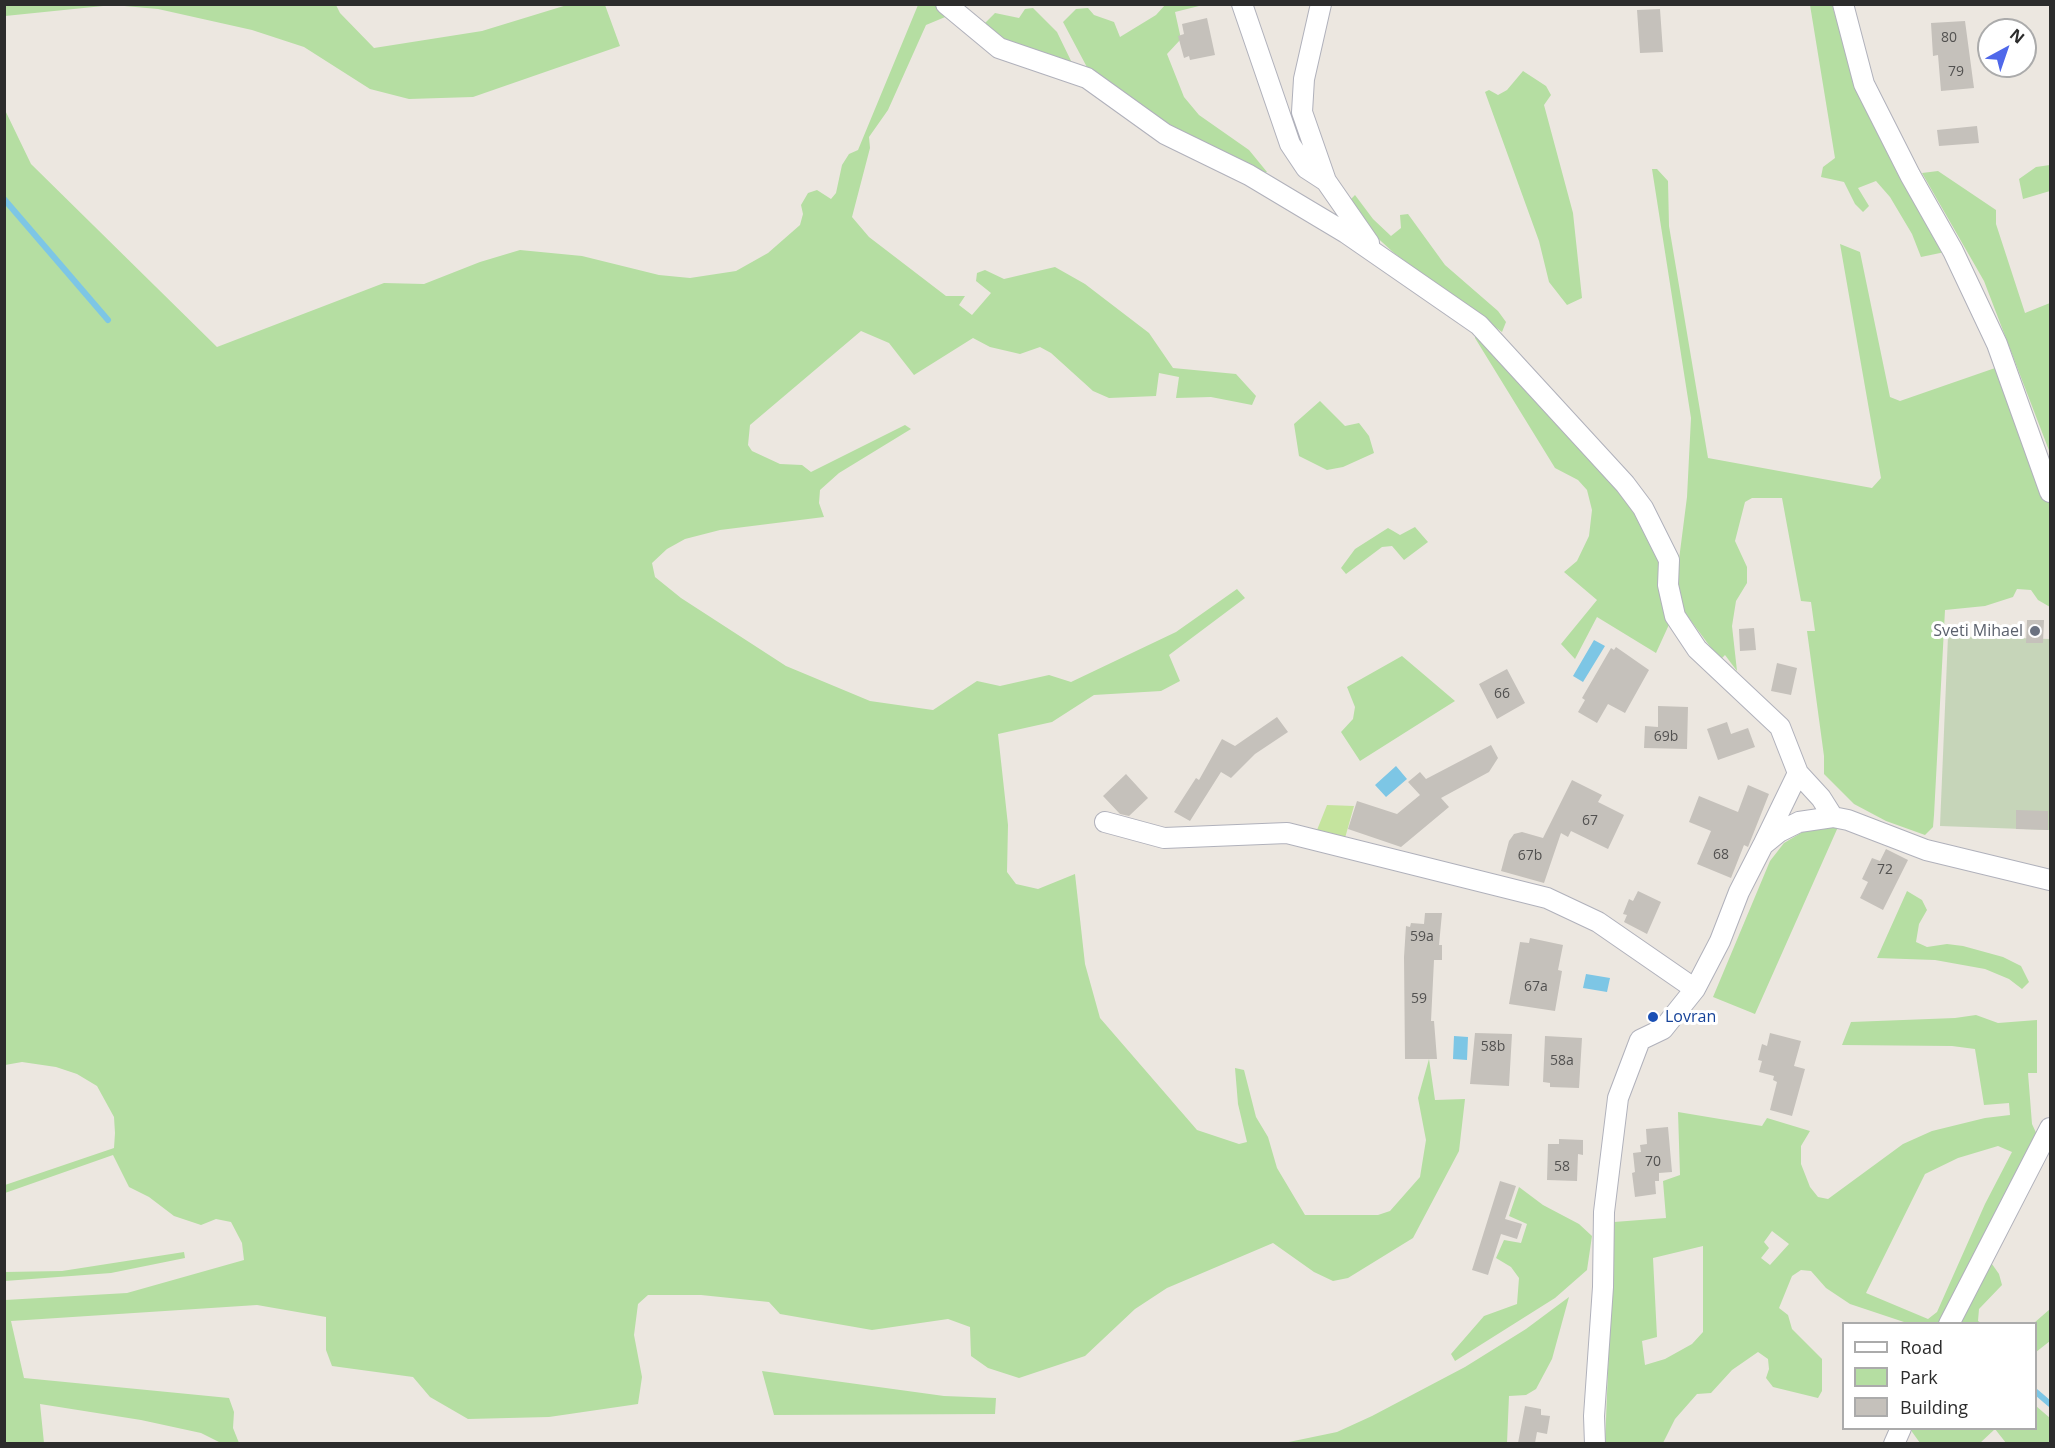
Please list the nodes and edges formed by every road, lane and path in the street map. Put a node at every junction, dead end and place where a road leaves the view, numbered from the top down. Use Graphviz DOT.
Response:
graph roads {
  1 [pos="946,4"];
  2 [pos="1242,4"];
  3 [pos="1321,4"];
  4 [pos="1843,4"];
  5 [pos="1326,181"];
  6 [pos="1372,248"];
  7 [pos="2050,492"];
  8 [pos="1798,773"];
  9 [pos="1833,817"];
  10 [pos="1105,822"];
  11 [pos="1763,845"];
  12 [pos="2050,879"];
  13 [pos="1695,989"];
  14 [pos="2050,1128"];
  15 [pos="1950,1322"];
  16 [pos="1595,1443"];
  1 -- 6 [label="street"];
  2 -- 5 [label="street"];
  3 -- 5 [label="street"];
  4 -- 7 [label="street"];
  5 -- 6 [label="street"];
  6 -- 8 [label="street"];
  8 -- 9 [label="street"];
  8 -- 11 [label="street"];
  9 -- 11 [label="street"];
  9 -- 12 [label="street"];
  10 -- 13 [label="street"];
  11 -- 13 [label="street"];
  13 -- 16 [label="street"];
  14 -- 15 [label="street"];
}
